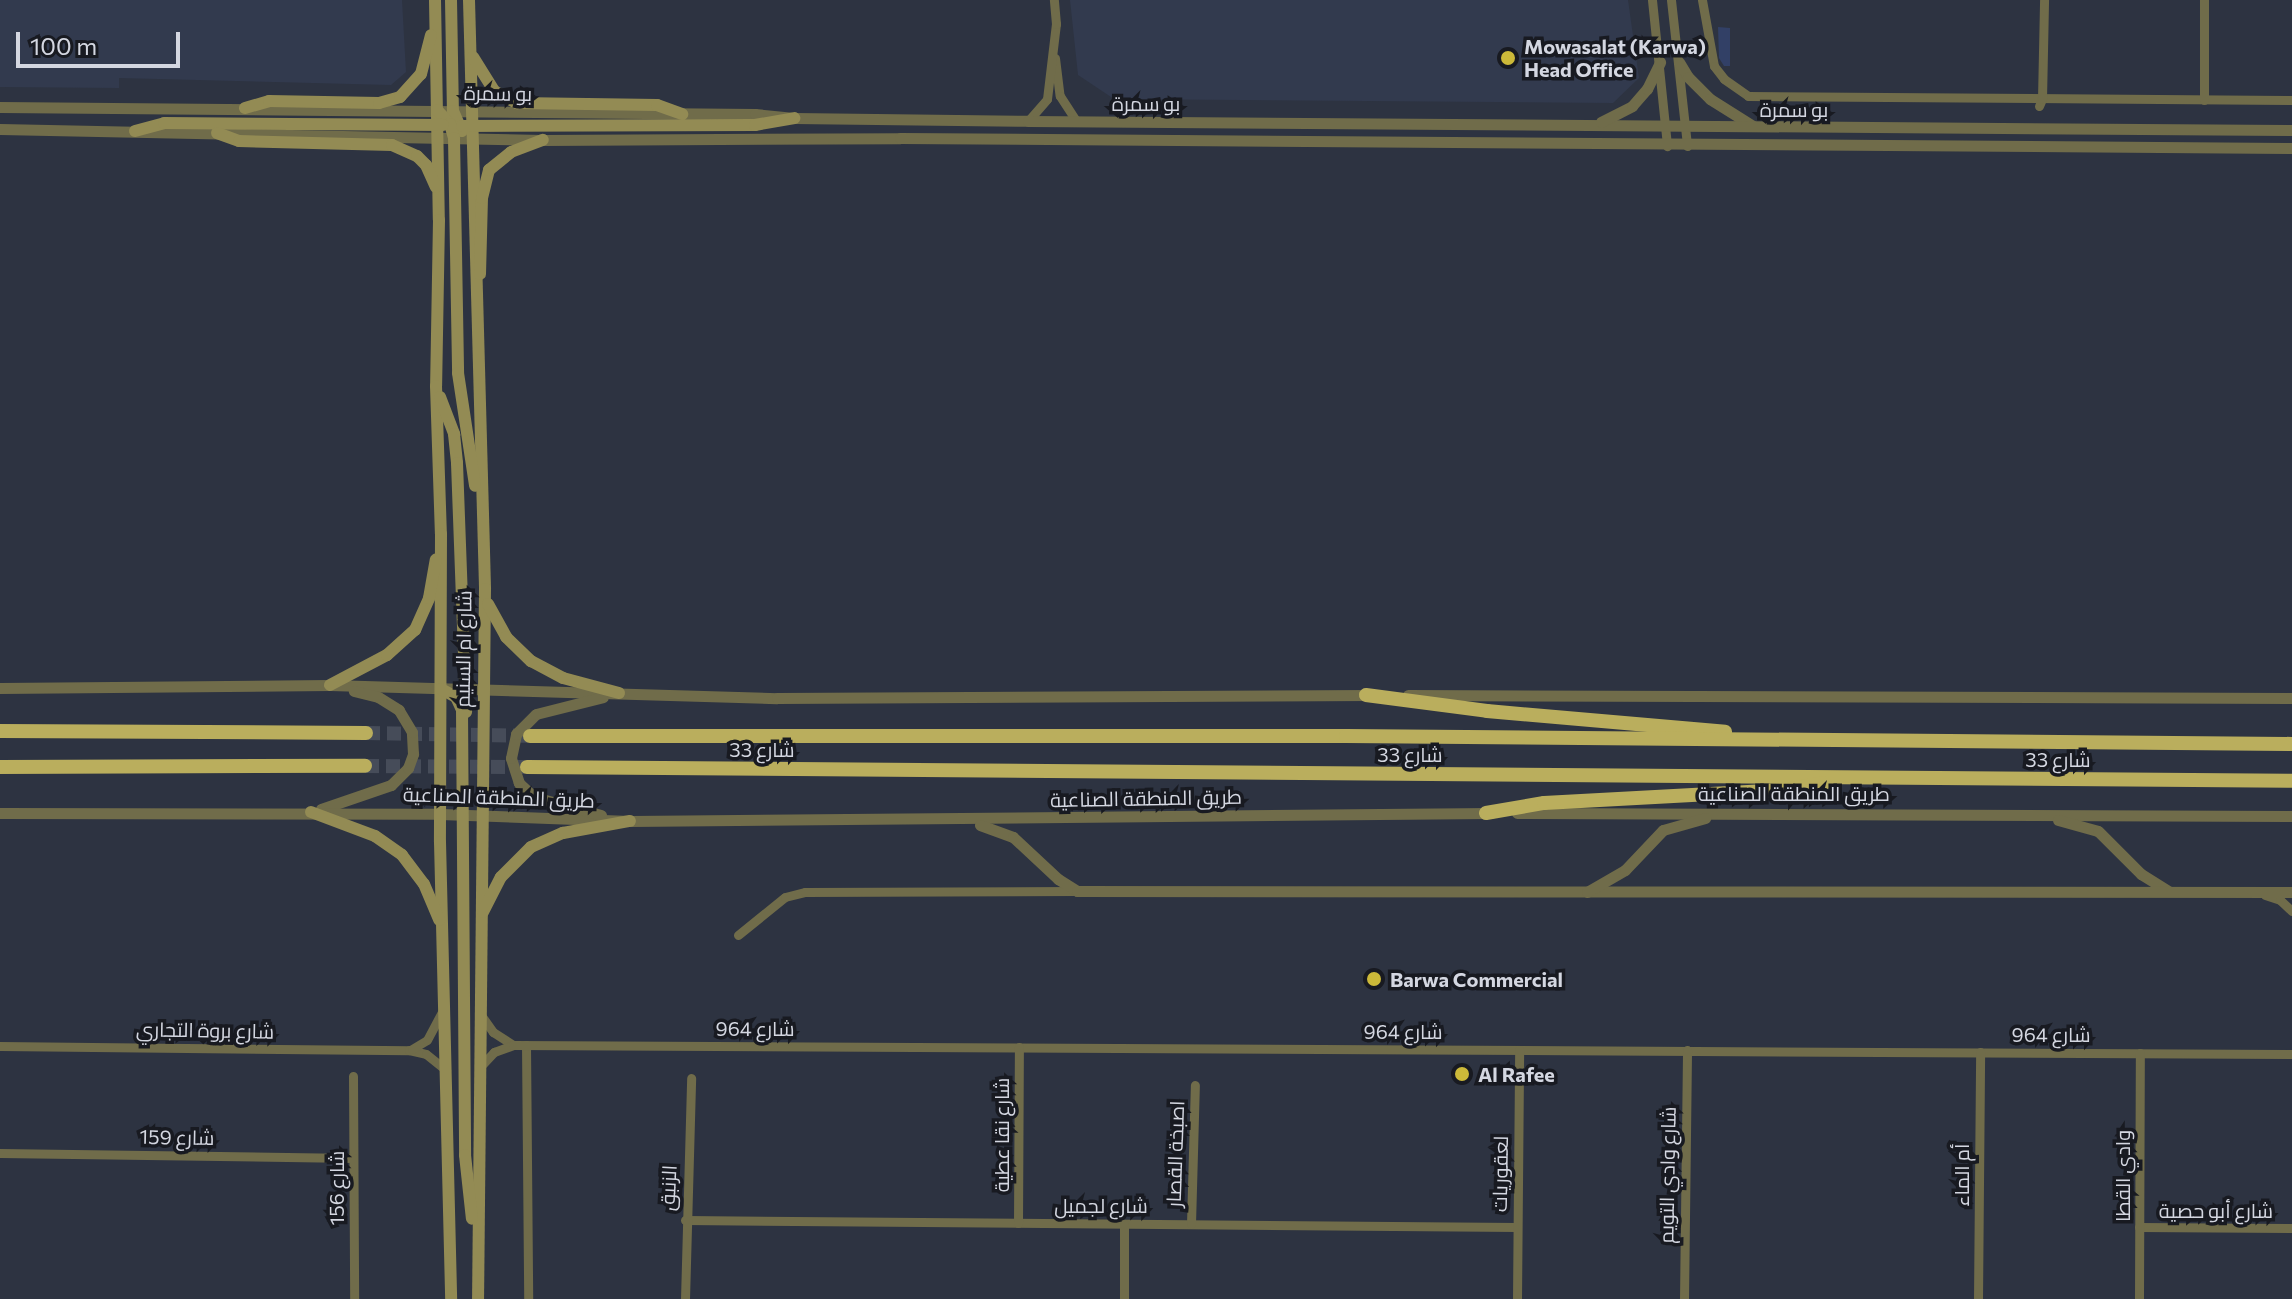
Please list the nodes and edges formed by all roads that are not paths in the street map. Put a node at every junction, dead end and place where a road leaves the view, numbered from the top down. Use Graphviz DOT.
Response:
graph roads {
  1 [pos="451,0"];
  2 [pos="469,0"];
  3 [pos="1054,0"];
  4 [pos="1652,0"];
  5 [pos="1671,0"];
  6 [pos="1702,0"];
  7 [pos="2044,0"];
  8 [pos="2204,0"];
  9 [pos="436,4"];
  10 [pos="470,51"];
  11 [pos="1054,54"];
  12 [pos="1660,62"];
  13 [pos="1679,62"];
  14 [pos="2204,100"];
  15 [pos="2292,100"];
  16 [pos="2041,103"];
  17 [pos="0,107"];
  18 [pos="245,108"];
  19 [pos="437,110"];
  20 [pos="470,111"];
  21 [pos="682,114"];
  22 [pos="794,118"];
  23 [pos="1028,121"];
  24 [pos="1076,121"];
  25 [pos="1593,125"];
  26 [pos="1667,126"];
  27 [pos="1685,126"];
  28 [pos="1754,126"];
  29 [pos="454,128"];
  30 [pos="0,129"];
  31 [pos="2292,130"];
  32 [pos="135,131"];
  33 [pos="217,133"];
  34 [pos="543,140"];
  35 [pos="1667,146"];
  36 [pos="1687,146"];
  37 [pos="2292,148"];
  38 [pos="439,220"];
  39 [pos="475,296"];
  40 [pos="436,386"];
  41 [pos="483,533"];
  42 [pos="441,534"];
  43 [pos="485,589"];
  44 [pos="330,685"];
  45 [pos="0,688"];
  46 [pos="441,689"];
  47 [pos="466,689"];
  48 [pos="484,690"];
  49 [pos="619,693"];
  50 [pos="1366,695"];
  51 [pos="2292,698"];
  52 [pos="0,731"];
  53 [pos="366,733"];
  54 [pos="530,736"];
  55 [pos="1785,740"];
  56 [pos="2292,744"];
  57 [pos="365,766"];
  58 [pos="0,767"];
  59 [pos="527,767"];
  60 [pos="1847,778"];
  61 [pos="2292,781"];
  62 [pos="311,812"];
  63 [pos="1744,812"];
  64 [pos="0,813"];
  65 [pos="1486,813"];
  66 [pos="440,814"];
  67 [pos="462,814"];
  68 [pos="2022,814"];
  69 [pos="482,815"];
  70 [pos="2292,816"];
  71 [pos="630,821"];
  72 [pos="964,821"];
  73 [pos="1077,891"];
  74 [pos="2171,892"];
  75 [pos="2254,892"];
  76 [pos="2292,892"];
  77 [pos="1583,894"];
  78 [pos="2292,911"];
  79 [pos="481,917"];
  80 [pos="443,932"];
  81 [pos="738,935"];
  82 [pos="443,1009"];
  83 [pos="481,1015"];
  84 [pos="513,1045"];
  85 [pos="526,1045"];
  86 [pos="0,1046"];
  87 [pos="1019,1047"];
  88 [pos="409,1050"];
  89 [pos="1519,1050"];
  90 [pos="1687,1050"];
  91 [pos="1980,1052"];
  92 [pos="2140,1053"];
  93 [pos="2292,1054"];
  94 [pos="480,1067"];
  95 [pos="446,1071"];
  96 [pos="353,1076"];
  97 [pos="691,1078"];
  98 [pos="1195,1085"];
  99 [pos="0,1153"];
  100 [pos="353,1158"];
  101 [pos="685,1220"];
  102 [pos="1018,1223"];
  103 [pos="1124,1224"];
  104 [pos="1191,1224"];
  105 [pos="1517,1227"];
  106 [pos="2139,1227"];
  107 [pos="2292,1228"];
  108 [pos="477,1249"];
  109 [pos="354,1299"];
  110 [pos="451,1299"];
  111 [pos="478,1299"];
  112 [pos="528,1299"];
  113 [pos="685,1299"];
  114 [pos="1124,1299"];
  115 [pos="1517,1299"];
  116 [pos="1684,1299"];
  117 [pos="1978,1299"];
  118 [pos="2139,1299"];
  1 -- 29 [label="main road"];
  2 -- 10 [label="main road"];
  3 -- 11 [label="street"];
  4 -- 12 [label="street"];
  5 -- 13 [label="street"];
  6 -- 16 [label="street"];
  7 -- 16 [label="street"];
  8 -- 14 [label="street"];
  9 -- 18 [label="main road"];
  9 -- 19 [label="main road"];
  10 -- 20 [label="main road"];
  10 -- 21 [label="main road"];
  11 -- 23 [label="street"];
  11 -- 24 [label="street"];
  12 -- 25 [label="street"];
  12 -- 26 [label="street"];
  13 -- 27 [label="street"];
  13 -- 28 [label="street"];
  14 -- 15 [label="street"];
  14 -- 16 [label="street"];
  17 -- 18 [label="street, بو سمرة"];
  18 -- 19 [label="street, بو سمرة"];
  19 -- 29 [label="main road"];
  20 -- 21 [label="street, بو سمرة"];
  20 -- 29 [label="main road"];
  21 -- 22 [label="street, بو سمرة"];
  22 -- 23 [label="street, بو سمرة"];
  22 -- 29 [label="main road"];
  23 -- 24 [label="street, بو سمرة"];
  24 -- 25 [label="street, بو سمرة"];
  25 -- 26 [label="street, بو سمرة"];
  26 -- 27 [label="street, بو سمرة"];
  26 -- 35 [label="street"];
  27 -- 28 [label="street, بو سمرة"];
  27 -- 36 [label="street"];
  28 -- 31 [label="street, بو سمرة"];
  29 -- 32 [label="main road"];
  29 -- 33 [label="street, بو سمرة"];
  29 -- 34 [label="street, بو سمرة"];
  29 -- 38 [label="main road, شارع ام السنيم"];
  29 -- 39 [label="main road, شارع ام السنيم"];
  29 -- 41 [label="main road"];
  30 -- 32 [label="street, بو سمرة"];
  32 -- 33 [label="street, بو سمرة"];
  33 -- 38 [label="main road"];
  34 -- 35 [label="street, بو سمرة"];
  34 -- 39 [label="main road"];
  35 -- 36 [label="street, بو سمرة"];
  36 -- 37 [label="street, بو سمرة"];
  38 -- 40 [label="main road, شارع ام السنيم"];
  39 -- 41 [label="main road, شارع ام السنيم"];
  40 -- 42 [label="main road, شارع ام السنيم"];
  40 -- 47 [label="main road"];
  41 -- 43 [label="main road, شارع ام السنيم"];
  42 -- 44 [label="main road"];
  42 -- 46 [label="main road, شارع ام السنيم"];
  43 -- 48 [label="main road, شارع ام السنيم"];
  43 -- 49 [label="main road"];
  44 -- 45 [label="street"];
  44 -- 46 [label="street"];
  44 -- 62 [label="street"];
  46 -- 47 [label="street"];
  46 -- 66 [label="main road, شارع ام السنيم"];
  46 -- 67 [label="main road"];
  47 -- 48 [label="street"];
  47 -- 69 [label="main road"];
  48 -- 49 [label="street"];
  48 -- 69 [label="main road, شارع ام السنيم"];
  49 -- 50 [label="street"];
  49 -- 71 [label="street"];
  50 -- 51 [label="street"];
  50 -- 55 [label="highway"];
  52 -- 53 [label="highway"];
  54 -- 55 [label="highway, شارع 33"];
  55 -- 56 [label="highway, شارع 33"];
  57 -- 58 [label="highway"];
  59 -- 60 [label="highway, شارع 33"];
  60 -- 61 [label="highway, شارع 33"];
  60 -- 65 [label="highway"];
  62 -- 64 [label="street, طريق المنطقة الصناعية"];
  62 -- 66 [label="street, طريق المنطقة الصناعية"];
  62 -- 80 [label="main road"];
  63 -- 65 [label="street, طريق المنطقة الصناعية"];
  63 -- 68 [label="street, طريق المنطقة الصناعية"];
  63 -- 77 [label="street"];
  65 -- 72 [label="street, طريق المنطقة الصناعية"];
  66 -- 67 [label="street, طريق المنطقة الصناعية"];
  66 -- 80 [label="main road, شارع ام السنيم"];
  67 -- 69 [label="street, طريق المنطقة الصناعية"];
  67 -- 108 [label="main road"];
  68 -- 70 [label="street, طريق المنطقة الصناعية"];
  68 -- 74 [label="street"];
  69 -- 71 [label="street, طريق المنطقة الصناعية"];
  69 -- 79 [label="main road, شارع ام السنيم"];
  71 -- 72 [label="street, طريق المنطقة الصناعية"];
  71 -- 79 [label="main road"];
  72 -- 73 [label="street"];
  73 -- 77 [label="street"];
  73 -- 81 [label="street"];
  74 -- 75 [label="street"];
  74 -- 77 [label="street"];
  75 -- 76 [label="street"];
  75 -- 78 [label="street"];
  79 -- 83 [label="main road, شارع ام السنيم"];
  80 -- 82 [label="main road, شارع ام السنيم"];
  82 -- 88 [label="street"];
  82 -- 95 [label="main road, شارع ام السنيم"];
  83 -- 84 [label="street"];
  83 -- 94 [label="main road, شارع ام السنيم"];
  84 -- 85 [label="street, شارع 964"];
  84 -- 94 [label="street"];
  85 -- 87 [label="street, شارع 964"];
  85 -- 112 [label="street"];
  86 -- 88 [label="street, شارع بروة التجاري"];
  87 -- 89 [label="street, شارع 964"];
  87 -- 102 [label="street, شارع نقا عطية"];
  88 -- 95 [label="street, شارع بروة التجاري"];
  89 -- 90 [label="street, شارع 964"];
  89 -- 105 [label="street, لعقوريات"];
  90 -- 91 [label="street, شارع 964"];
  90 -- 116 [label="street, شارع وادي التويم"];
  91 -- 92 [label="street, شارع 964"];
  91 -- 117 [label="street, أم الماء"];
  92 -- 93 [label="street, شارع 964"];
  92 -- 106 [label="street, وادي القطا"];
  94 -- 108 [label="main road, شارع ام السنيم"];
  95 -- 110 [label="main road, شارع ام السنيم"];
  96 -- 100 [label="street, شارع 156"];
  97 -- 101 [label="street, الزنبق"];
  98 -- 104 [label="street, اصبخة القصار"];
  99 -- 100 [label="street, شارع 159"];
  100 -- 109 [label="street, شارع 156"];
  101 -- 102 [label="street, شارع لجميل"];
  101 -- 113 [label="street, الزنبق"];
  102 -- 103 [label="street, شارع لجميل"];
  103 -- 104 [label="street, شارع لجميل"];
  103 -- 114 [label="street"];
  104 -- 105 [label="street, شارع لجميل"];
  105 -- 115 [label="street, لعقوريات"];
  106 -- 107 [label="street, شارع أبو حصية"];
  106 -- 118 [label="street, وادي القطا"];
  108 -- 111 [label="main road, شارع ام السنيم"];
}
